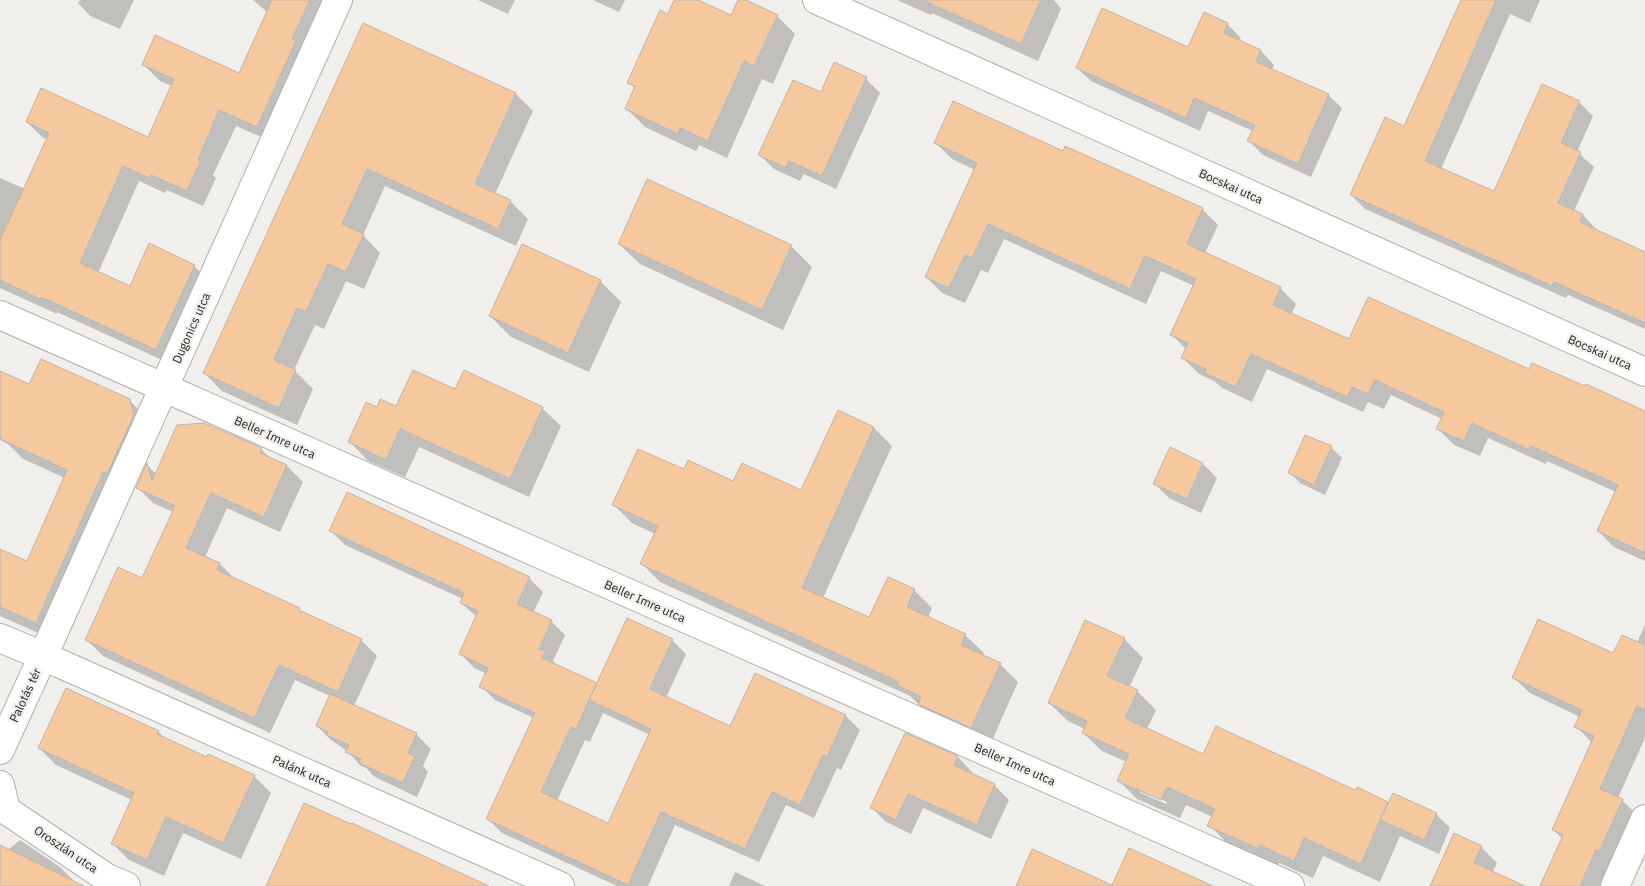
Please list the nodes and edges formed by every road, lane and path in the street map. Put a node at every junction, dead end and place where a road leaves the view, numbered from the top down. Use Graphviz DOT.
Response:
graph roads {
  1 [pos="338,0"];
  2 [pos="817,0"];
  3 [pos="0,315"];
  4 [pos="1645,372"];
  5 [pos="164,388"];
  6 [pos="0,638"];
  7 [pos="44,656"];
  8 [pos="0,750"];
  9 [pos="2,803"];
  10 [pos="1645,818"];
  11 [pos="126,886"];
  12 [pos="560,886"];
  13 [pos="1290,886"];
  14 [pos="1615,886"];
  1 -- 5 [label="street, Dugonics utca"];
  2 -- 4 [label="street, Bocskai utca"];
  3 -- 5 [label="street, Beller Imre utca"];
  5 -- 7 [label="street, Dugonics utca"];
  5 -- 13 [label="street, Beller Imre utca"];
  6 -- 7 [label="street, Palotás tér"];
  7 -- 8 [label="street, Palotás tér"];
  7 -- 12 [label="street, Palánk utca"];
  9 -- 11 [label="street, Oroszlán utca"];
  10 -- 14 [label="street"];
}
